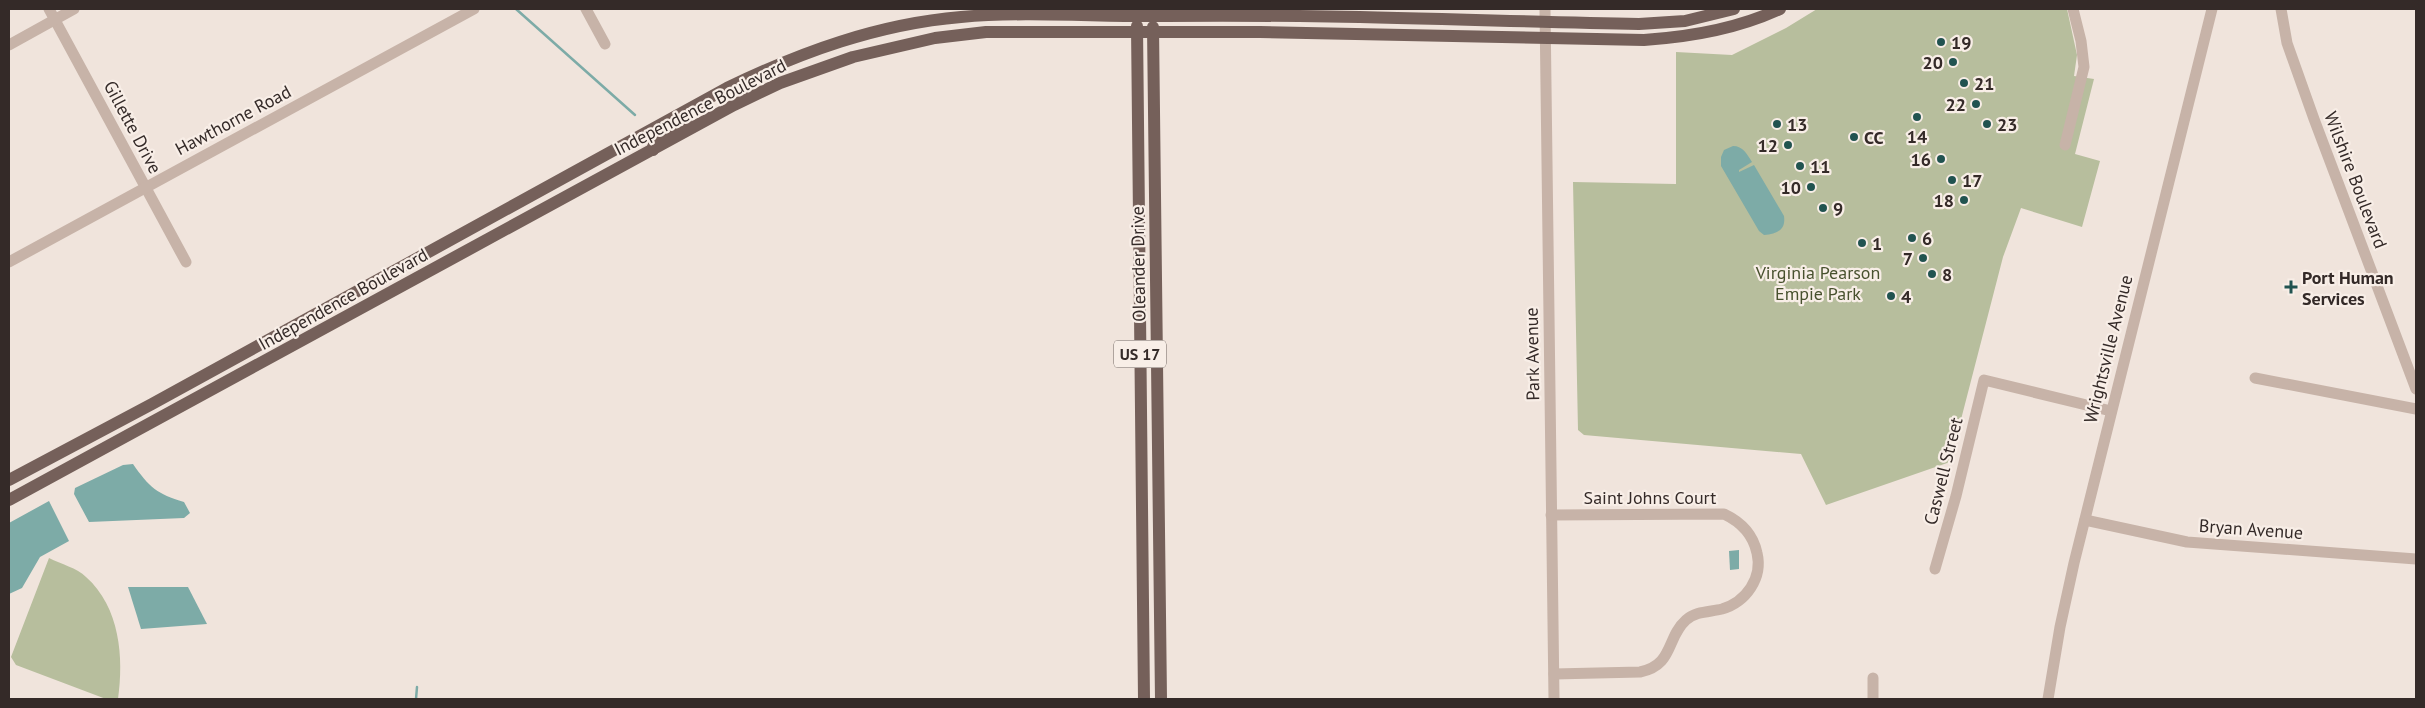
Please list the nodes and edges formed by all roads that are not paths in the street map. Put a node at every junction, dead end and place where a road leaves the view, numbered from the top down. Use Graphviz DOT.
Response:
graph roads {
  1 [pos="49,9"];
  2 [pos="74,9"];
  3 [pos="474,9"];
  4 [pos="586,9"];
  5 [pos="1734,9"];
  6 [pos="1780,9"];
  7 [pos="2073,9"];
  8 [pos="2212,9"];
  9 [pos="2281,9"];
  10 [pos="1137,12"];
  11 [pos="1153,12"];
  12 [pos="1545,15"];
  13 [pos="55,20"];
  14 [pos="1136,33"];
  15 [pos="1153,33"];
  16 [pos="1545,39"];
  17 [pos="605,44"];
  18 [pos="9,45"];
  19 [pos="727,88"];
  20 [pos="2065,145"];
  21 [pos="653,150"];
  22 [pos="146,187"];
  23 [pos="9,262"];
  24 [pos="186,262"];
  25 [pos="2255,378"];
  26 [pos="2415,383"];
  27 [pos="2416,409"];
  28 [pos="2111,411"];
  29 [pos="9,480"];
  30 [pos="9,500"];
  31 [pos="1552,515"];
  32 [pos="2085,520"];
  33 [pos="2416,558"];
  34 [pos="1935,569"];
  35 [pos="1554,674"];
  36 [pos="1873,678"];
  37 [pos="1144,699"];
  38 [pos="1161,699"];
  39 [pos="1554,699"];
  40 [pos="1873,699"];
  41 [pos="2048,699"];
  1 -- 13 [label="street, Gillette Drive"];
  2 -- 13 [label="street"];
  3 -- 22 [label="street, Hawthorne Road"];
  4 -- 17 [label="street"];
  5 -- 12 [label="main road, Independence Boulevard"];
  6 -- 16 [label="main road, Independence Boulevard"];
  7 -- 20 [label="street"];
  8 -- 28 [label="street, Wrightsville Avenue"];
  9 -- 26 [label="street, Wilshire Boulevard"];
  10 -- 11 [label="main road, Independence Boulevard"];
  10 -- 14 [label="main road, Oleander Drive / US 17"];
  10 -- 19 [label="main road, Independence Boulevard"];
  11 -- 12 [label="main road, Independence Boulevard"];
  11 -- 15 [label="main road, Oleander Drive / US 17"];
  12 -- 16 [label="street, Park Avenue"];
  13 -- 18 [label="street"];
  13 -- 22 [label="street, Gillette Drive"];
  14 -- 15 [label="main road, Independence Boulevard"];
  14 -- 21 [label="main road, Independence Boulevard"];
  14 -- 37 [label="main road, Oleander Drive / US 17"];
  15 -- 16 [label="main road, Independence Boulevard"];
  15 -- 38 [label="main road, Oleander Drive / US 17"];
  16 -- 31 [label="street, Park Avenue"];
  19 -- 21 [label="main road"];
  19 -- 29 [label="main road, Independence Boulevard"];
  21 -- 30 [label="main road, Independence Boulevard"];
  22 -- 23 [label="street, Hawthorne Road"];
  22 -- 24 [label="street, Gillette Drive"];
  25 -- 27 [label="street"];
  28 -- 32 [label="street, Wrightsville Avenue"];
  28 -- 34 [label="street, Caswell Street"];
  31 -- 35 [label="street, Park Avenue"];
  31 -- 35 [label="street, Saint Johns Court"];
  32 -- 33 [label="street, Bryan Avenue"];
  32 -- 41 [label="street, Wrightsville Avenue"];
  35 -- 39 [label="street, Park Avenue"];
  36 -- 40 [label="street"];
}
